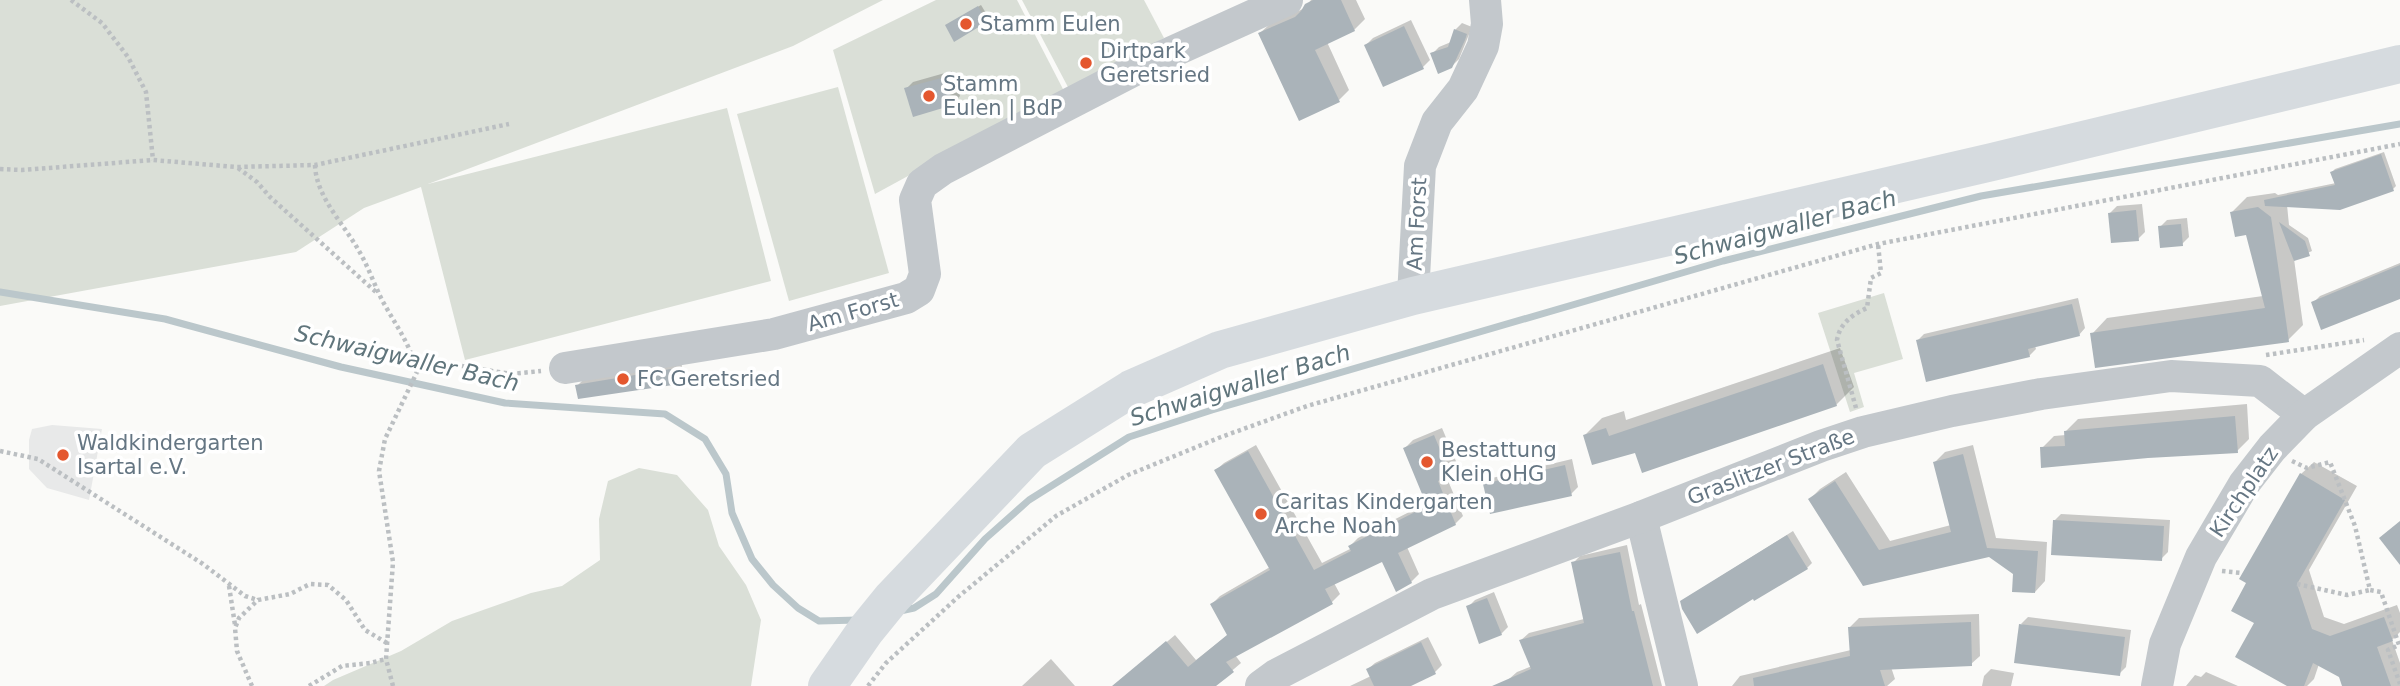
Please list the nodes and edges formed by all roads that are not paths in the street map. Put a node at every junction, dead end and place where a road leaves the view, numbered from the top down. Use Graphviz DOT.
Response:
graph roads {
  1 [pos="1287,0"];
  2 [pos="1485,0"];
  3 [pos="2400,64"];
  4 [pos="1413,296"];
  5 [pos="2400,348"];
  6 [pos="565,368"];
  7 [pos="2304,415"];
  8 [pos="1641,517"];
  9 [pos="827,686"];
  10 [pos="1261,686"];
  11 [pos="1682,686"];
  12 [pos="2157,686"];
  1 -- 6 [label="street, Am Forst"];
  2 -- 4 [label="street, Am Forst"];
  3 -- 4 [label="main road"];
  4 -- 9 [label="main road"];
  5 -- 7 [label="street, Kirchplatz"];
  7 -- 8 [label="street, Graslitzer Straße"];
  7 -- 12 [label="street, Kirchplatz"];
  8 -- 10 [label="street, Graslitzer Straße"];
  8 -- 11 [label="street"];
}
